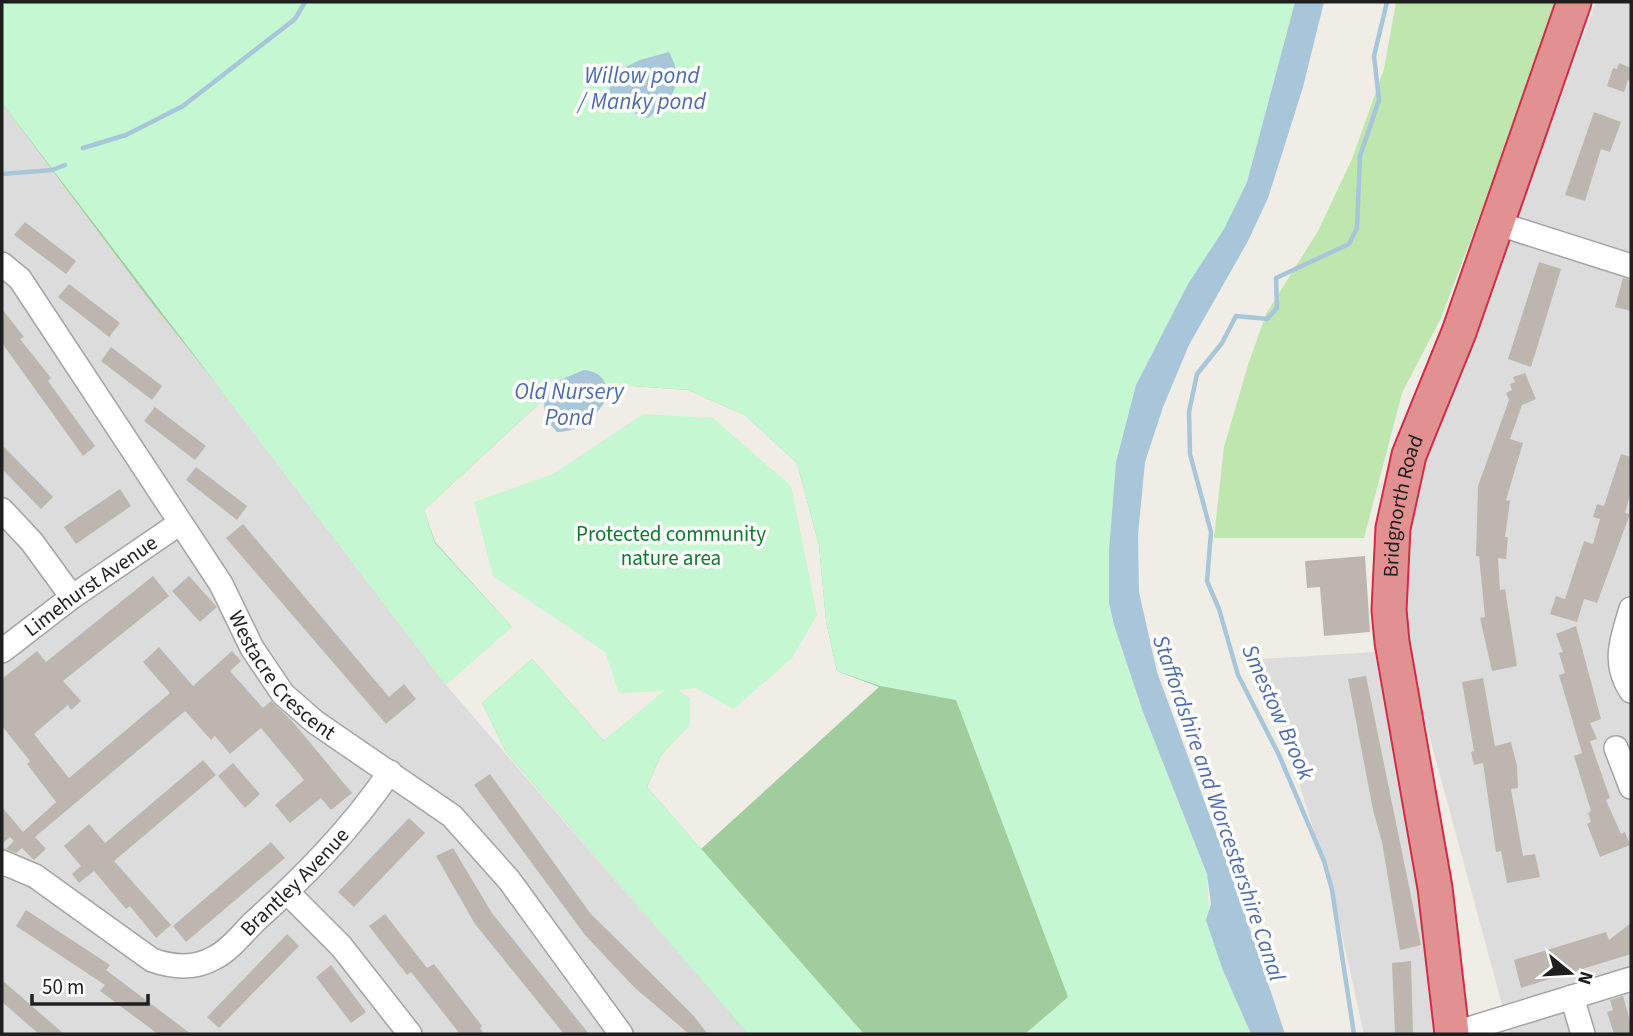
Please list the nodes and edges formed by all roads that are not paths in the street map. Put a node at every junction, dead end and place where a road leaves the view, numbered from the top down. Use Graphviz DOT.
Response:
graph roads {
  1 [pos="1574,2"];
  2 [pos="1496,223"];
  3 [pos="2,264"];
  4 [pos="1631,265"];
  5 [pos="2,510"];
  6 [pos="180,523"];
  7 [pos="72,597"];
  8 [pos="1631,608"];
  9 [pos="2,651"];
  10 [pos="1631,691"];
  11 [pos="1616,748"];
  12 [pos="390,772"];
  13 [pos="1629,775"];
  14 [pos="2,862"];
  15 [pos="287,892"];
  16 [pos="1631,979"];
  17 [pos="1572,998"];
  18 [pos="406,1033"];
  19 [pos="621,1034"];
  20 [pos="1451,1034"];
  21 [pos="1583,1034"];
  1 -- 2 [label="highway, Bridgnorth Road"];
  2 -- 4 [label="street"];
  2 -- 20 [label="highway, Bridgnorth Road"];
  3 -- 6 [label="street, Westacre Crescent"];
  5 -- 7 [label="street"];
  6 -- 7 [label="street, Limehurst Avenue"];
  6 -- 12 [label="street, Westacre Crescent"];
  7 -- 9 [label="street, Limehurst Avenue"];
  8 -- 10 [label="street"];
  11 -- 13 [label="street"];
  12 -- 15 [label="street, Brantley Avenue"];
  12 -- 19 [label="street, Westacre Crescent"];
  14 -- 15 [label="street, Brantley Avenue"];
  15 -- 18 [label="street"];
  16 -- 17 [label="street"];
  17 -- 20 [label="street"];
  17 -- 21 [label="street"];
}
